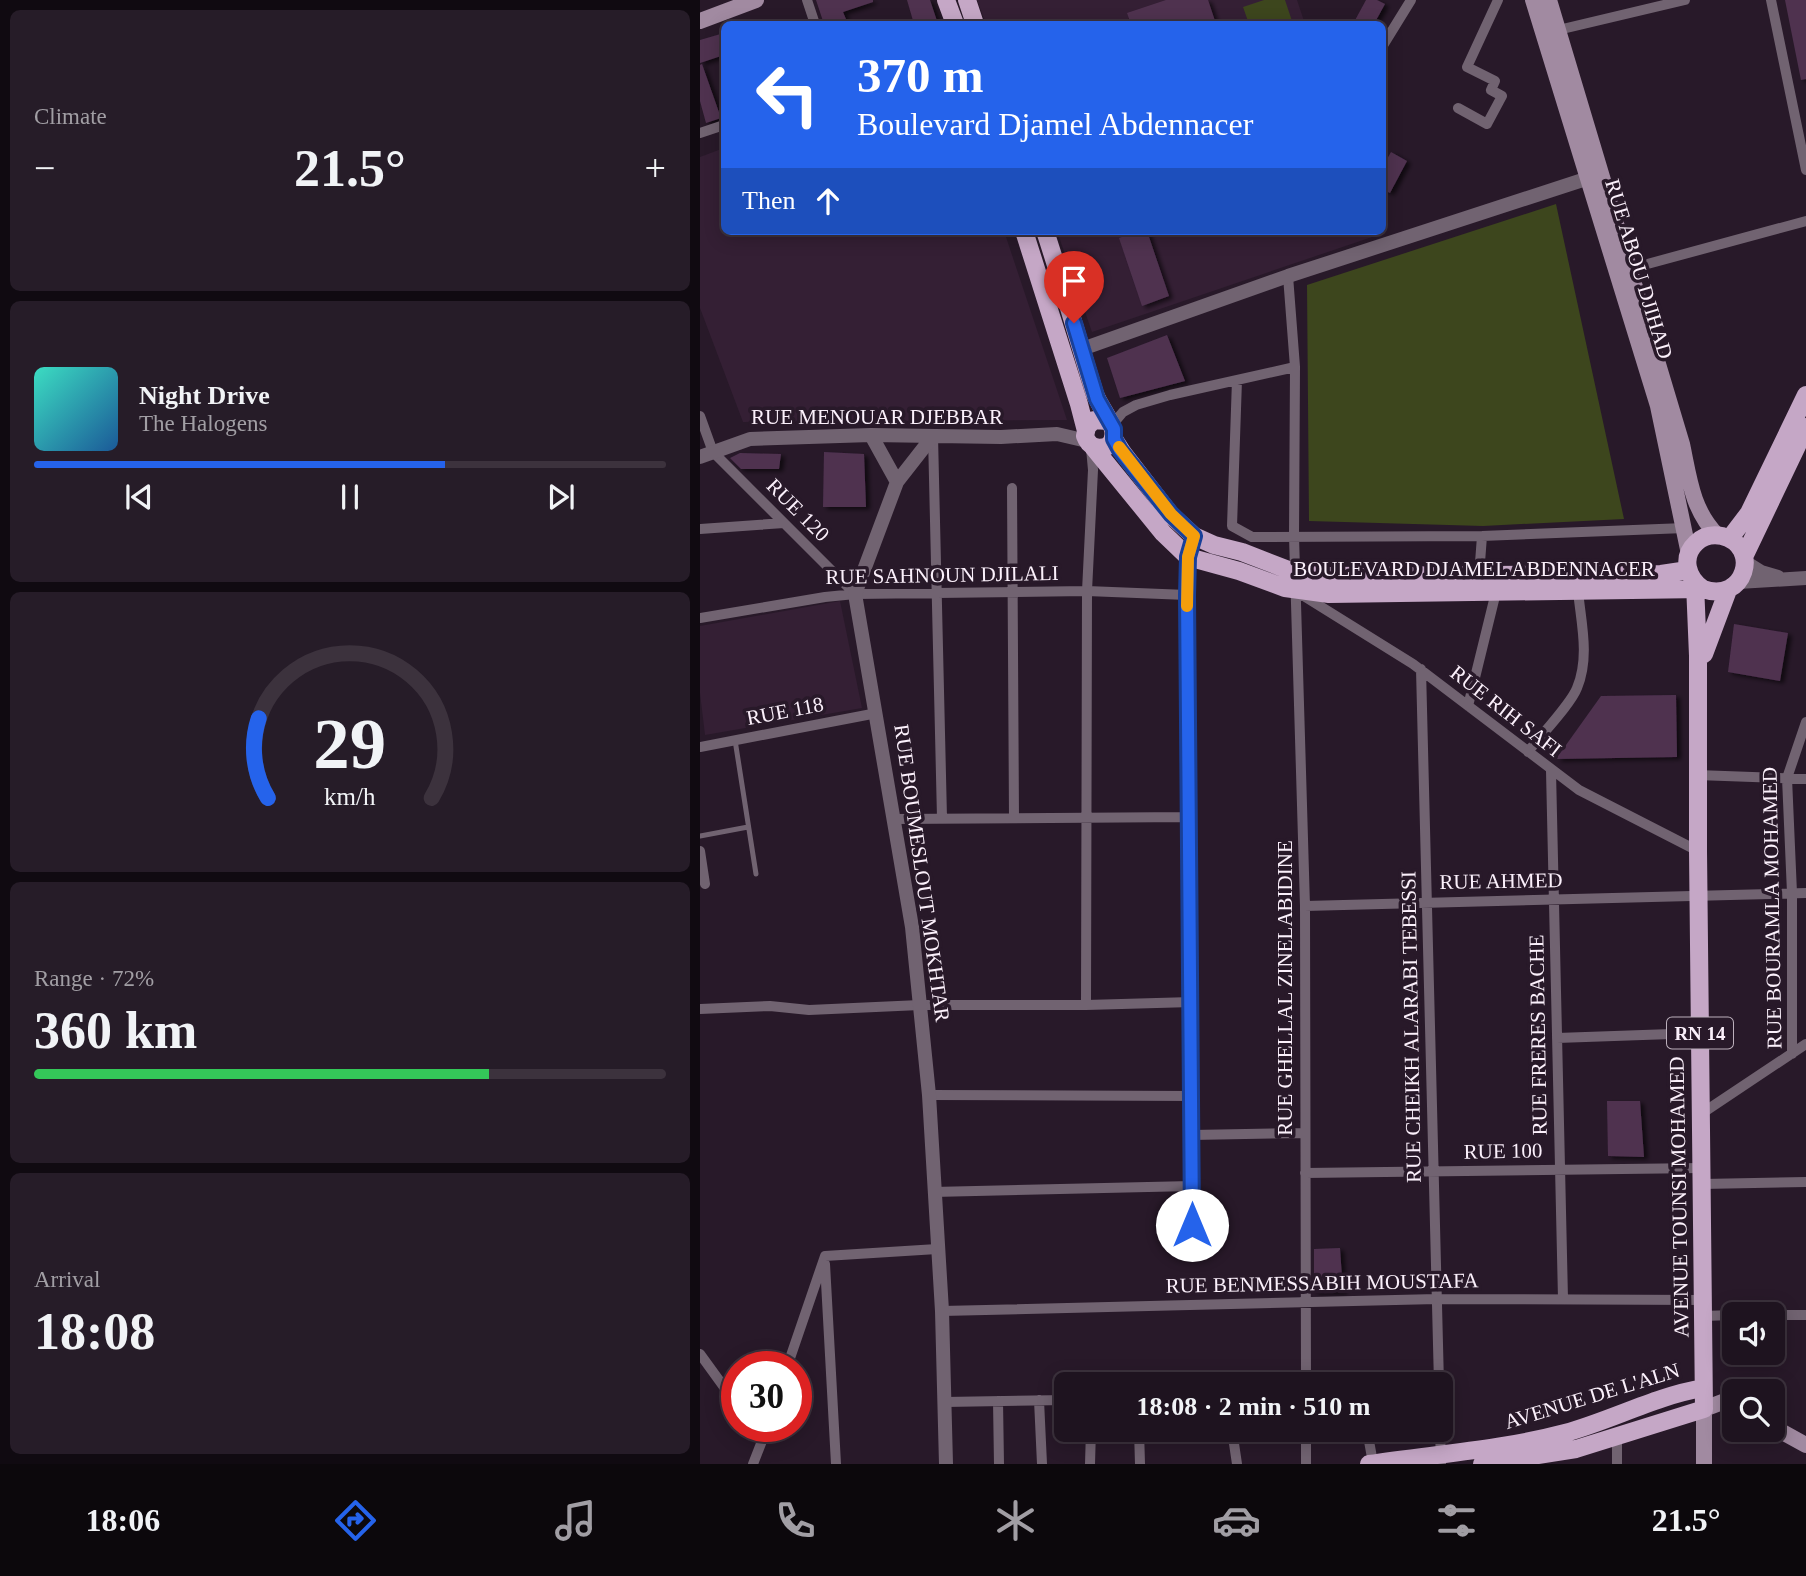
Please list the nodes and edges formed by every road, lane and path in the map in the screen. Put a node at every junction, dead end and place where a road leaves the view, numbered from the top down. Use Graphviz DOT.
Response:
graph roads {
  1 [pos="756,0"];
  2 [pos="807,0"];
  3 [pos="946,0"];
  4 [pos="967,0"];
  5 [pos="1411,0"];
  6 [pos="1498,0"];
  7 [pos="1533,0"];
  8 [pos="1549,0"];
  9 [pos="1685,0"];
  10 [pos="1771,0"];
  11 [pos="700,21"];
  12 [pos="814,21"];
  13 [pos="954,21"];
  14 [pos="974,21"];
  15 [pos="1552,32"];
  16 [pos="1386,41"];
  17 [pos="1458,108"];
  18 [pos="721,126"];
  19 [pos="701,129"];
  20 [pos="1806,170"];
  21 [pos="1595,176"];
  22 [pos="1806,221"];
  23 [pos="1026,235"];
  24 [pos="1047,235"];
  25 [pos="1629,269"];
  26 [pos="1059,271"];
  27 [pos="1288,276"];
  28 [pos="1040,278"];
  29 [pos="1082,349"];
  30 [pos="1295,367"];
  31 [pos="1237,380"];
  32 [pos="1806,395"];
  33 [pos="700,416"];
  34 [pos="1806,427"];
  35 [pos="1096,433"];
  36 [pos="871,435"];
  37 [pos="933,436"];
  38 [pos="707,455"];
  39 [pos="897,482"];
  40 [pos="1012,488"];
  41 [pos="784,523"];
  42 [pos="1685,528"];
  43 [pos="700,529"];
  44 [pos="1194,536"];
  45 [pos="1294,536"];
  46 [pos="1482,536"];
  47 [pos="1723,536"];
  48 [pos="1188,557"];
  49 [pos="1745,559"];
  50 [pos="1479,576"];
  51 [pos="1694,577"];
  52 [pos="1806,578"];
  53 [pos="1786,579"];
  54 [pos="1297,582"];
  55 [pos="1733,586"];
  56 [pos="1577,591"];
  57 [pos="1013,592"];
  58 [pos="1087,592"];
  59 [pos="1496,592"];
  60 [pos="935,593"];
  61 [pos="855,594"];
  62 [pos="1187,595"];
  63 [pos="700,618"];
  64 [pos="1422,670"];
  65 [pos="1698,678"];
  66 [pos="1468,706"];
  67 [pos="877,713"];
  68 [pos="1806,722"];
  69 [pos="735,740"];
  70 [pos="700,747"];
  71 [pos="1528,752"];
  72 [pos="1551,771"];
  73 [pos="1697,775"];
  74 [pos="1787,778"];
  75 [pos="1806,779"];
  76 [pos="1087,817"];
  77 [pos="1189,817"];
  78 [pos="942,818"];
  79 [pos="1014,818"];
  80 [pos="894,819"];
  81 [pos="748,827"];
  82 [pos="700,836"];
  83 [pos="700,851"];
  84 [pos="1698,851"];
  85 [pos="756,874"];
  86 [pos="705,884"];
  87 [pos="1792,893"];
  88 [pos="1806,893"];
  89 [pos="1698,896"];
  90 [pos="1554,899"];
  91 [pos="1427,903"];
  92 [pos="1304,906"];
  93 [pos="1192,1002"];
  94 [pos="920,1004"];
  95 [pos="1086,1005"];
  96 [pos="700,1009"];
  97 [pos="1700,1032"];
  98 [pos="1557,1038"];
  99 [pos="1806,1044"];
  100 [pos="1793,1054"];
  101 [pos="929,1095"];
  102 [pos="1192,1096"];
  103 [pos="1701,1114"];
  104 [pos="1305,1133"];
  105 [pos="1192,1135"];
  106 [pos="1560,1170"];
  107 [pos="1434,1171"];
  108 [pos="1305,1173"];
  109 [pos="1702,1176"];
  110 [pos="1806,1182"];
  111 [pos="1192,1186"];
  112 [pos="933,1192"];
  113 [pos="1192,1225"];
  114 [pos="937,1249"];
  115 [pos="825,1256"];
  116 [pos="1437,1299"];
  117 [pos="1563,1299"];
  118 [pos="1306,1302"];
  119 [pos="1703,1308"];
  120 [pos="942,1311"];
  121 [pos="1722,1312"];
  122 [pos="1785,1315"];
  123 [pos="1806,1315"];
  124 [pos="792,1351"];
  125 [pos="700,1354"];
  126 [pos="1306,1372"];
  127 [pos="1439,1372"];
  128 [pos="721,1383"];
  129 [pos="1703,1388"];
  130 [pos="1722,1399"];
  131 [pos="1039,1400"];
  132 [pos="1054,1400"];
  133 [pos="998,1401"];
  134 [pos="945,1402"];
  135 [pos="1722,1406"];
  136 [pos="1704,1409"];
  137 [pos="1785,1434"];
  138 [pos="1617,1437"];
  139 [pos="762,1442"];
  140 [pos="1091,1442"];
  141 [pos="1139,1442"];
  142 [pos="1234,1442"];
  143 [pos="1306,1442"];
  144 [pos="1368,1442"];
  145 [pos="1806,1445"];
  146 [pos="1441,1459"];
  147 [pos="753,1464"];
  148 [pos="836,1464"];
  149 [pos="946,1464"];
  150 [pos="999,1464"];
  151 [pos="1042,1464"];
  152 [pos="1090,1464"];
  153 [pos="1140,1464"];
  154 [pos="1237,1464"];
  155 [pos="1306,1464"];
  156 [pos="1371,1464"];
  157 [pos="1482,1464"];
  158 [pos="1617,1464"];
  159 [pos="1704,1464"];
  1 -- 11 [label="main road"];
  2 -- 12 [label="street"];
  3 -- 13 [label="main road"];
  4 -- 14 [label="main road"];
  5 -- 16 [label="street"];
  6 -- 17 [label="street"];
  7 -- 15 [label="main road, RUE ABOU DJIHAD"];
  8 -- 15 [label="main road, RUE ABOU DJIHAD"];
  9 -- 15 [label="street"];
  10 -- 20 [label="street"];
  15 -- 21 [label="main road, RUE ABOU DJIHAD"];
  18 -- 19 [label="street"];
  21 -- 25 [label="main road, RUE ABOU DJIHAD"];
  21 -- 27 [label="street"];
  21 -- 42 [label="main road, RUE ABOU DJIHAD"];
  22 -- 25 [label="street"];
  23 -- 28 [label="main road, BOULEVARD DJAMEL ABDENNACER"];
  24 -- 26 [label="main road, BOULEVARD DJAMEL ABDENNACER"];
  25 -- 47 [label="main road, RUE ABOU DJIHAD"];
  26 -- 28 [label="main road"];
  26 -- 29 [label="main road, BOULEVARD DJAMEL ABDENNACER"];
  27 -- 29 [label="street"];
  27 -- 30 [label="street, RUE GHELLAL ZINELABIDINE"];
  28 -- 35 [label="main road, BOULEVARD DJAMEL ABDENNACER"];
  29 -- 35 [label="main road, BOULEVARD DJAMEL ABDENNACER"];
  30 -- 31 [label="street"];
  30 -- 45 [label="street, RUE GHELLAL ZINELABIDINE"];
  31 -- 35 [label="street"];
  31 -- 45 [label="street"];
  32 -- 47 [label="main road"];
  33 -- 38 [label="street"];
  34 -- 49 [label="main road"];
  35 -- 37 [label="street, RUE MENOUAR DJEBBAR"];
  35 -- 44 [label="main road, BOULEVARD DJAMEL ABDENNACER"];
  35 -- 48 [label="main road, BOULEVARD DJAMEL ABDENNACER"];
  35 -- 58 [label="street"];
  36 -- 37 [label="street, RUE MENOUAR DJEBBAR"];
  36 -- 38 [label="street, RUE MENOUAR DJEBBAR"];
  36 -- 39 [label="street"];
  37 -- 39 [label="street"];
  37 -- 60 [label="street"];
  38 -- 41 [label="street, RUE 120"];
  39 -- 61 [label="street"];
  40 -- 57 [label="street"];
  41 -- 43 [label="street"];
  41 -- 61 [label="street, RUE 120"];
  42 -- 46 [label="street"];
  42 -- 51 [label="main road, RUE ABOU DJIHAD"];
  44 -- 48 [label="street"];
  44 -- 54 [label="main road, BOULEVARD DJAMEL ABDENNACER"];
  45 -- 46 [label="street"];
  45 -- 54 [label="street, RUE GHELLAL ZINELABIDINE"];
  46 -- 50 [label="street"];
  47 -- 49 [label="main road"];
  47 -- 51 [label="main road"];
  48 -- 54 [label="main road, BOULEVARD DJAMEL ABDENNACER"];
  48 -- 62 [label="street"];
  49 -- 53 [label="street"];
  49 -- 55 [label="main road"];
  50 -- 51 [label="main road, BOULEVARD DJAMEL ABDENNACER"];
  50 -- 54 [label="main road, BOULEVARD DJAMEL ABDENNACER"];
  51 -- 55 [label="main road"];
  51 -- 56 [label="main road, BOULEVARD DJAMEL ABDENNACER"];
  51 -- 65 [label="main road, AVENUE TOUNSI MOHAMED / RN 14"];
  52 -- 53 [label="street"];
  53 -- 55 [label="street"];
  54 -- 59 [label="main road, BOULEVARD DJAMEL ABDENNACER"];
  54 -- 64 [label="street, RUE RIH SAFI"];
  54 -- 92 [label="street, RUE GHELLAL ZINELABIDINE"];
  55 -- 65 [label="main road, AVENUE TOUNSI MOHAMED / RN 14"];
  56 -- 59 [label="main road, BOULEVARD DJAMEL ABDENNACER"];
  56 -- 71 [label="street"];
  57 -- 58 [label="street, RUE SAHNOUN DJILALI"];
  57 -- 60 [label="street, RUE SAHNOUN DJILALI"];
  57 -- 79 [label="street"];
  58 -- 62 [label="street, RUE SAHNOUN DJILALI"];
  58 -- 76 [label="street"];
  59 -- 66 [label="street"];
  60 -- 61 [label="street, RUE SAHNOUN DJILALI"];
  60 -- 78 [label="street"];
  61 -- 63 [label="street, RUE SAHNOUN DJILALI"];
  61 -- 67 [label="street, RUE BOUMESLOUT MOKHTAR"];
  62 -- 77 [label="street"];
  64 -- 66 [label="street, RUE RIH SAFI"];
  64 -- 91 [label="street, RUE CHEIKH ALARABI TEBESSI"];
  65 -- 73 [label="main road, AVENUE TOUNSI MOHAMED / RN 14"];
  66 -- 71 [label="street, RUE RIH SAFI"];
  67 -- 69 [label="street, RUE 118"];
  67 -- 80 [label="street, RUE BOUMESLOUT MOKHTAR"];
  68 -- 74 [label="street, RUE BOURAMLA MOHAMED"];
  69 -- 70 [label="street, RUE 118"];
  69 -- 81 [label="lane"];
  71 -- 72 [label="street, RUE RIH SAFI"];
  72 -- 84 [label="street, RUE RIH SAFI"];
  72 -- 90 [label="street, RUE FRERES BACHE"];
  73 -- 74 [label="street"];
  73 -- 84 [label="main road, AVENUE TOUNSI MOHAMED / RN 14"];
  74 -- 75 [label="street"];
  74 -- 87 [label="street, RUE BOURAMLA MOHAMED"];
  76 -- 77 [label="street"];
  76 -- 79 [label="street"];
  76 -- 95 [label="street"];
  77 -- 93 [label="street"];
  78 -- 79 [label="street"];
  78 -- 80 [label="street"];
  80 -- 94 [label="street, RUE BOUMESLOUT MOKHTAR"];
  81 -- 82 [label="lane"];
  81 -- 85 [label="lane"];
  83 -- 86 [label="street"];
  84 -- 89 [label="main road, AVENUE TOUNSI MOHAMED / RN 14"];
  87 -- 88 [label="street, RUE AHMED"];
  87 -- 89 [label="street, RUE AHMED"];
  87 -- 100 [label="street, RUE BOURAMLA MOHAMED"];
  89 -- 90 [label="street, RUE AHMED"];
  89 -- 97 [label="main road, AVENUE TOUNSI MOHAMED / RN 14"];
  90 -- 91 [label="street, RUE AHMED"];
  90 -- 98 [label="street, RUE FRERES BACHE"];
  91 -- 92 [label="street, RUE AHMED"];
  91 -- 107 [label="street, RUE CHEIKH ALARABI TEBESSI"];
  92 -- 104 [label="street, RUE GHELLAL ZINELABIDINE"];
  93 -- 95 [label="street"];
  93 -- 102 [label="street"];
  94 -- 95 [label="street"];
  94 -- 96 [label="street"];
  94 -- 101 [label="street, RUE BOUMESLOUT MOKHTAR"];
  97 -- 98 [label="street"];
  97 -- 103 [label="main road, AVENUE TOUNSI MOHAMED / RN 14"];
  98 -- 106 [label="street, RUE FRERES BACHE"];
  99 -- 100 [label="street"];
  100 -- 103 [label="street"];
  101 -- 102 [label="street"];
  101 -- 112 [label="street, RUE BOUMESLOUT MOKHTAR"];
  102 -- 105 [label="street"];
  103 -- 109 [label="main road, AVENUE TOUNSI MOHAMED / RN 14"];
  104 -- 105 [label="street"];
  104 -- 108 [label="street, RUE GHELLAL ZINELABIDINE"];
  105 -- 111 [label="street"];
  106 -- 107 [label="street, RUE 100"];
  106 -- 109 [label="street, RUE 100"];
  106 -- 117 [label="street, RUE FRERES BACHE"];
  107 -- 108 [label="street, RUE 100"];
  107 -- 116 [label="street, RUE CHEIKH ALARABI TEBESSI"];
  108 -- 118 [label="street, RUE GHELLAL ZINELABIDINE"];
  109 -- 110 [label="street, RUE 100"];
  109 -- 119 [label="main road, AVENUE TOUNSI MOHAMED / RN 14"];
  111 -- 112 [label="street"];
  111 -- 113 [label="street"];
  112 -- 114 [label="street, RUE BOUMESLOUT MOKHTAR"];
  114 -- 115 [label="street"];
  114 -- 120 [label="street, RUE BOUMESLOUT MOKHTAR"];
  115 -- 124 [label="street"];
  115 -- 148 [label="street"];
  116 -- 117 [label="street, RUE BENMESSABIH MOUSTAFA"];
  116 -- 118 [label="street, RUE BENMESSABIH MOUSTAFA"];
  116 -- 127 [label="street, RUE CHEIKH ALARABI TEBESSI"];
  117 -- 119 [label="street, RUE BENMESSABIH MOUSTAFA"];
  118 -- 120 [label="street, RUE BENMESSABIH MOUSTAFA"];
  118 -- 126 [label="street, RUE GHELLAL ZINELABIDINE"];
  119 -- 121 [label="street, RUE BENMESSABIH MOUSTAFA"];
  119 -- 129 [label="main road, AVENUE TOUNSI MOHAMED / RN 14"];
  120 -- 134 [label="street, RUE BOUMESLOUT MOKHTAR"];
  122 -- 123 [label="street"];
  125 -- 128 [label="street"];
  129 -- 130 [label="main road"];
  129 -- 136 [label="main road, AVENUE TOUNSI MOHAMED / RN 14"];
  129 -- 146 [label="main road, AVENUE DE L'ALN"];
  131 -- 132 [label="street"];
  131 -- 133 [label="street"];
  131 -- 151 [label="street"];
  133 -- 134 [label="street"];
  133 -- 150 [label="street"];
  134 -- 149 [label="street, RUE BOUMESLOUT MOKHTAR"];
  135 -- 136 [label="main road"];
  136 -- 138 [label="main road, AVENUE DE L'ALN"];
  136 -- 159 [label="main road, AVENUE TOUNSI MOHAMED / RN 14"];
  137 -- 145 [label="main road"];
  138 -- 157 [label="main road, AVENUE DE L'ALN"];
  138 -- 158 [label="street"];
  139 -- 147 [label="street"];
  140 -- 152 [label="street"];
  141 -- 153 [label="street"];
  142 -- 154 [label="street"];
  143 -- 155 [label="street"];
  144 -- 156 [label="street"];
  146 -- 156 [label="main road, AVENUE DE L'ALN"];
}
